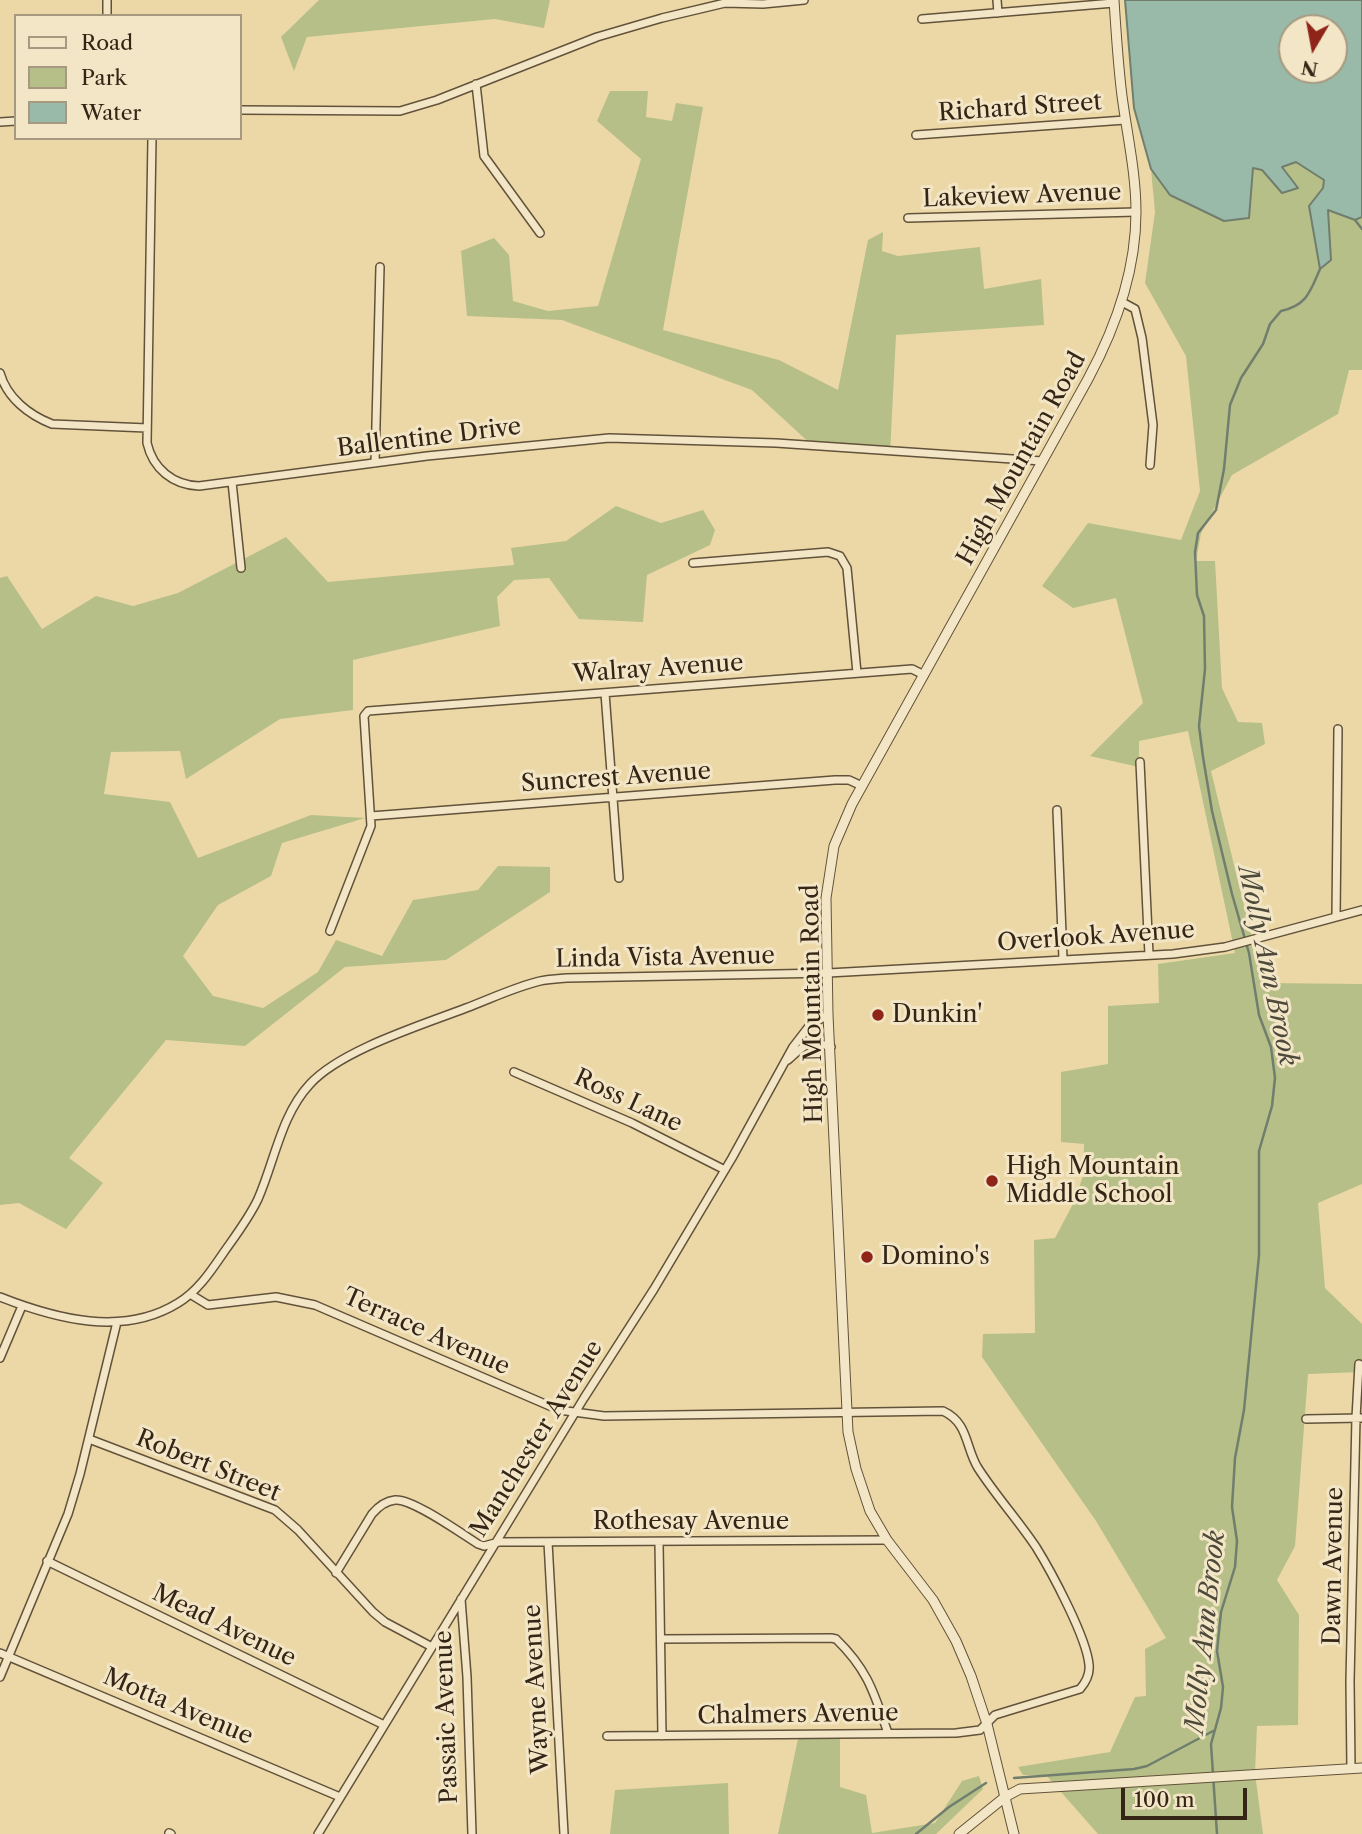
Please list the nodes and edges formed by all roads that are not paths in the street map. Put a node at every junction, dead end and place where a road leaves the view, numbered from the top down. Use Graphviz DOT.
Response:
graph roads {
  1 [pos="804,0"];
  2 [pos="997,0"];
  3 [pos="1114,2"];
  4 [pos="998,13"];
  5 [pos="922,19"];
  6 [pos="476,84"];
  7 [pos="242,110"];
  8 [pos="1125,120"];
  9 [pos="916,135"];
  10 [pos="152,140"];
  11 [pos="1136,212"];
  12 [pos="908,218"];
  13 [pos="540,233"];
  14 [pos="380,267"];
  15 [pos="1122,302"];
  16 [pos="0,373"];
  17 [pos="147,428"];
  18 [pos="1042,461"];
  19 [pos="374,463"];
  20 [pos="1150,465"];
  21 [pos="232,482"];
  22 [pos="692,564"];
  23 [pos="241,568"];
  24 [pos="857,673"];
  25 [pos="924,675"];
  26 [pos="605,693"];
  27 [pos="1338,729"];
  28 [pos="1140,762"];
  29 [pos="862,786"];
  30 [pos="613,797"];
  31 [pos="1057,810"];
  32 [pos="371,816"];
  33 [pos="619,878"];
  34 [pos="1362,911"];
  35 [pos="1336,917"];
  36 [pos="330,931"];
  37 [pos="1149,955"];
  38 [pos="1063,959"];
  39 [pos="828,973"];
  40 [pos="828,1014"];
  41 [pos="831,1047"];
  42 [pos="785,1062"];
  43 [pos="514,1072"];
  44 [pos="725,1170"];
  45 [pos="190,1294"];
  46 [pos="0,1297"];
  47 [pos="22,1306"];
  48 [pos="117,1322"];
  49 [pos="0,1358"];
  50 [pos="1359,1364"];
  51 [pos="847,1412"];
  52 [pos="575,1413"];
  53 [pos="1359,1418"];
  54 [pos="1306,1419"];
  55 [pos="89,1439"];
  56 [pos="1358,1515"];
  57 [pos="887,1540"];
  58 [pos="548,1542"];
  59 [pos="495,1543"];
  60 [pos="659,1543"];
  61 [pos="47,1561"];
  62 [pos="336,1573"];
  63 [pos="461,1598"];
  64 [pos="1352,1611"];
  65 [pos="1362,1611"];
  66 [pos="661,1639"];
  67 [pos="432,1647"];
  68 [pos="0,1653"];
  69 [pos="8,1657"];
  70 [pos="0,1677"];
  71 [pos="987,1724"];
  72 [pos="384,1725"];
  73 [pos="888,1733"];
  74 [pos="607,1736"];
  75 [pos="662,1736"];
  76 [pos="1362,1768"];
  77 [pos="1351,1769"];
  78 [pos="340,1797"];
  79 [pos="1005,1797"];
  80 [pos="318,1834"];
  81 [pos="472,1834"];
  82 [pos="564,1834"];
  83 [pos="959,1834"];
  84 [pos="1014,1834"];
  1 -- 6 [label="street"];
  2 -- 4 [label="street"];
  3 -- 4 [label="street"];
  3 -- 8 [label="street, High Mountain Road"];
  4 -- 5 [label="street"];
  6 -- 7 [label="street"];
  6 -- 13 [label="street"];
  8 -- 9 [label="street, Richard Street"];
  8 -- 11 [label="street, High Mountain Road"];
  10 -- 17 [label="street, Ballentine Drive"];
  11 -- 12 [label="street, Lakeview Avenue"];
  11 -- 15 [label="street, High Mountain Road"];
  14 -- 19 [label="street"];
  15 -- 18 [label="street, High Mountain Road"];
  15 -- 20 [label="street"];
  16 -- 17 [label="street"];
  17 -- 21 [label="street, Ballentine Drive"];
  18 -- 19 [label="street, Ballentine Drive"];
  18 -- 25 [label="street, High Mountain Road"];
  19 -- 21 [label="street, Ballentine Drive"];
  21 -- 23 [label="street"];
  22 -- 24 [label="street"];
  24 -- 25 [label="street, Walray Avenue"];
  24 -- 26 [label="street, Walray Avenue"];
  25 -- 29 [label="street, High Mountain Road"];
  26 -- 30 [label="street"];
  26 -- 32 [label="street, Walray Avenue"];
  27 -- 35 [label="street"];
  28 -- 37 [label="street"];
  29 -- 30 [label="street, Suncrest Avenue"];
  29 -- 39 [label="street, High Mountain Road"];
  30 -- 32 [label="street, Suncrest Avenue"];
  30 -- 33 [label="street"];
  31 -- 38 [label="street"];
  32 -- 36 [label="street"];
  34 -- 35 [label="street, Overlook Avenue"];
  35 -- 37 [label="street, Overlook Avenue"];
  37 -- 38 [label="street, Overlook Avenue"];
  38 -- 39 [label="street, Overlook Avenue"];
  39 -- 40 [label="street, High Mountain Road"];
  39 -- 45 [label="street, Linda Vista Avenue"];
  40 -- 41 [label="street, High Mountain Road"];
  40 -- 42 [label="street, Manchester Avenue"];
  41 -- 42 [label="street, Manchester Avenue"];
  41 -- 51 [label="street, High Mountain Road"];
  42 -- 44 [label="street, Manchester Avenue"];
  43 -- 44 [label="street, Ross Lane"];
  44 -- 52 [label="street, Manchester Avenue"];
  45 -- 48 [label="street"];
  45 -- 52 [label="street, Terrace Avenue"];
  46 -- 47 [label="street"];
  47 -- 48 [label="street"];
  47 -- 49 [label="street"];
  48 -- 55 [label="street"];
  50 -- 53 [label="street, Dawn Avenue"];
  51 -- 52 [label="street, Terrace Avenue"];
  51 -- 57 [label="street, High Mountain Road"];
  51 -- 71 [label="street, Chalmers Avenue"];
  52 -- 59 [label="street, Manchester Avenue"];
  53 -- 54 [label="street"];
  53 -- 56 [label="street, Dawn Avenue"];
  55 -- 61 [label="street"];
  55 -- 62 [label="street, Robert Street"];
  56 -- 64 [label="street, Dawn Avenue"];
  57 -- 60 [label="street, Rothesay Avenue"];
  57 -- 71 [label="street, High Mountain Road"];
  58 -- 59 [label="street, Rothesay Avenue"];
  58 -- 60 [label="street, Rothesay Avenue"];
  58 -- 82 [label="street, Wayne Avenue"];
  59 -- 62 [label="street, Rothesay Avenue"];
  59 -- 63 [label="street, Manchester Avenue"];
  60 -- 66 [label="street"];
  61 -- 69 [label="street"];
  61 -- 72 [label="street, Mead Avenue"];
  62 -- 67 [label="street, Robert Street"];
  63 -- 67 [label="street, Manchester Avenue"];
  63 -- 81 [label="street, Passaic Avenue"];
  64 -- 65 [label="street"];
  64 -- 77 [label="street, Dawn Avenue"];
  66 -- 73 [label="street"];
  66 -- 75 [label="street"];
  67 -- 72 [label="street, Manchester Avenue"];
  68 -- 69 [label="street, Motta Avenue"];
  69 -- 70 [label="street"];
  69 -- 78 [label="street, Motta Avenue"];
  71 -- 73 [label="street, Chalmers Avenue"];
  71 -- 79 [label="street, High Mountain Road"];
  72 -- 78 [label="street, Manchester Avenue"];
  73 -- 75 [label="street, Chalmers Avenue"];
  74 -- 75 [label="street, Chalmers Avenue"];
  76 -- 77 [label="street"];
  77 -- 79 [label="street"];
  78 -- 80 [label="street, Manchester Avenue"];
  79 -- 83 [label="street"];
  79 -- 84 [label="street, High Mountain Road"];
}
